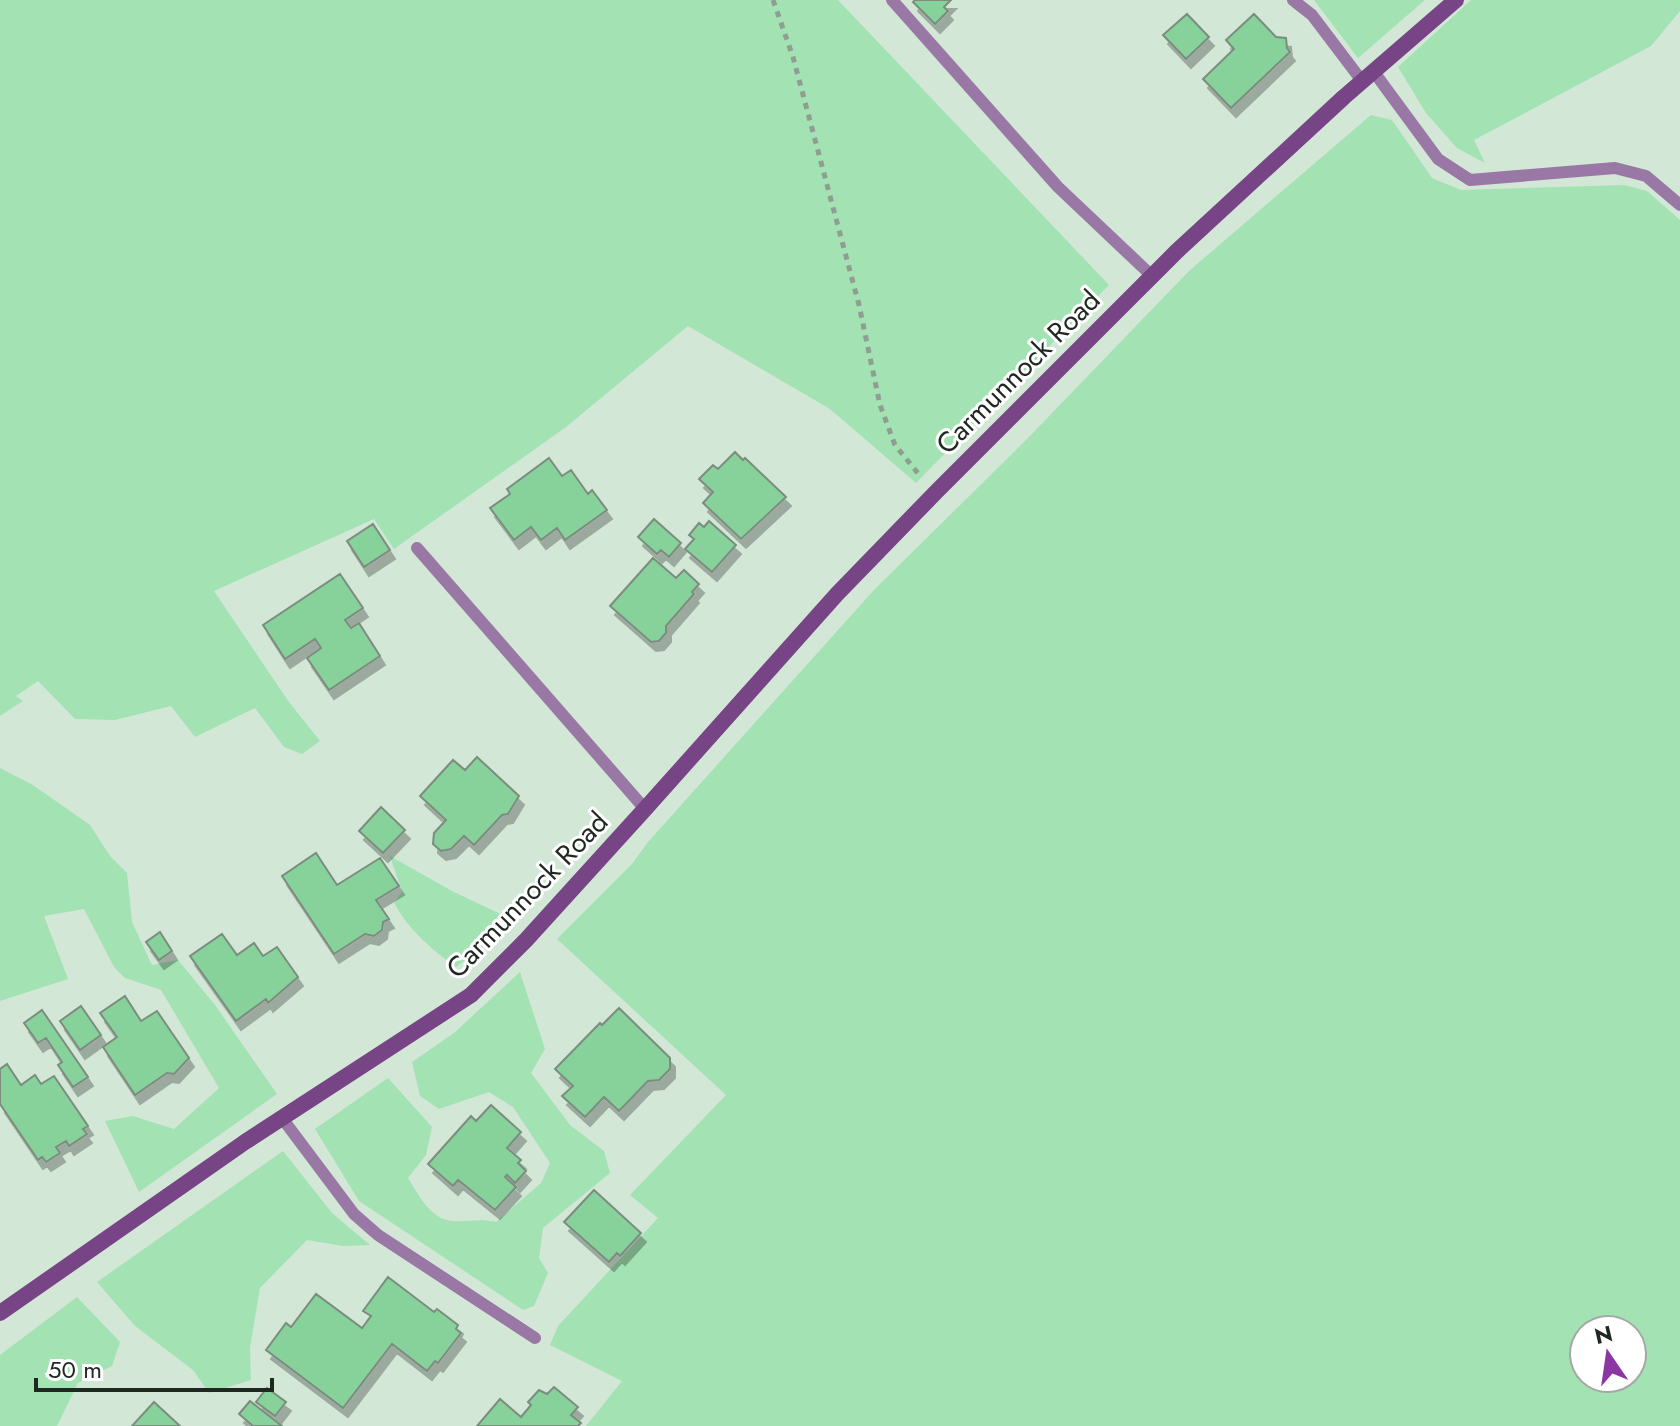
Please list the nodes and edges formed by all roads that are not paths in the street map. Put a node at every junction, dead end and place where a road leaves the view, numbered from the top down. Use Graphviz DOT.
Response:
graph roads {
  1 [pos="892,0"];
  2 [pos="1293,0"];
  3 [pos="1456,0"];
  4 [pos="1368,76"];
  5 [pos="1680,205"];
  6 [pos="1152,276"];
  7 [pos="417,548"];
  8 [pos="645,809"];
  9 [pos="282,1118"];
  10 [pos="0,1313"];
  11 [pos="535,1338"];
  1 -- 6 [label="lane"];
  2 -- 4 [label="lane"];
  3 -- 4 [label="main road, Carmunnock Road"];
  4 -- 5 [label="lane"];
  4 -- 6 [label="main road, Carmunnock Road"];
  6 -- 8 [label="main road, Carmunnock Road"];
  7 -- 8 [label="lane, Carmunnock Road"];
  8 -- 9 [label="main road, Carmunnock Road"];
  9 -- 10 [label="main road, Carmunnock Road"];
  9 -- 11 [label="lane"];
}
